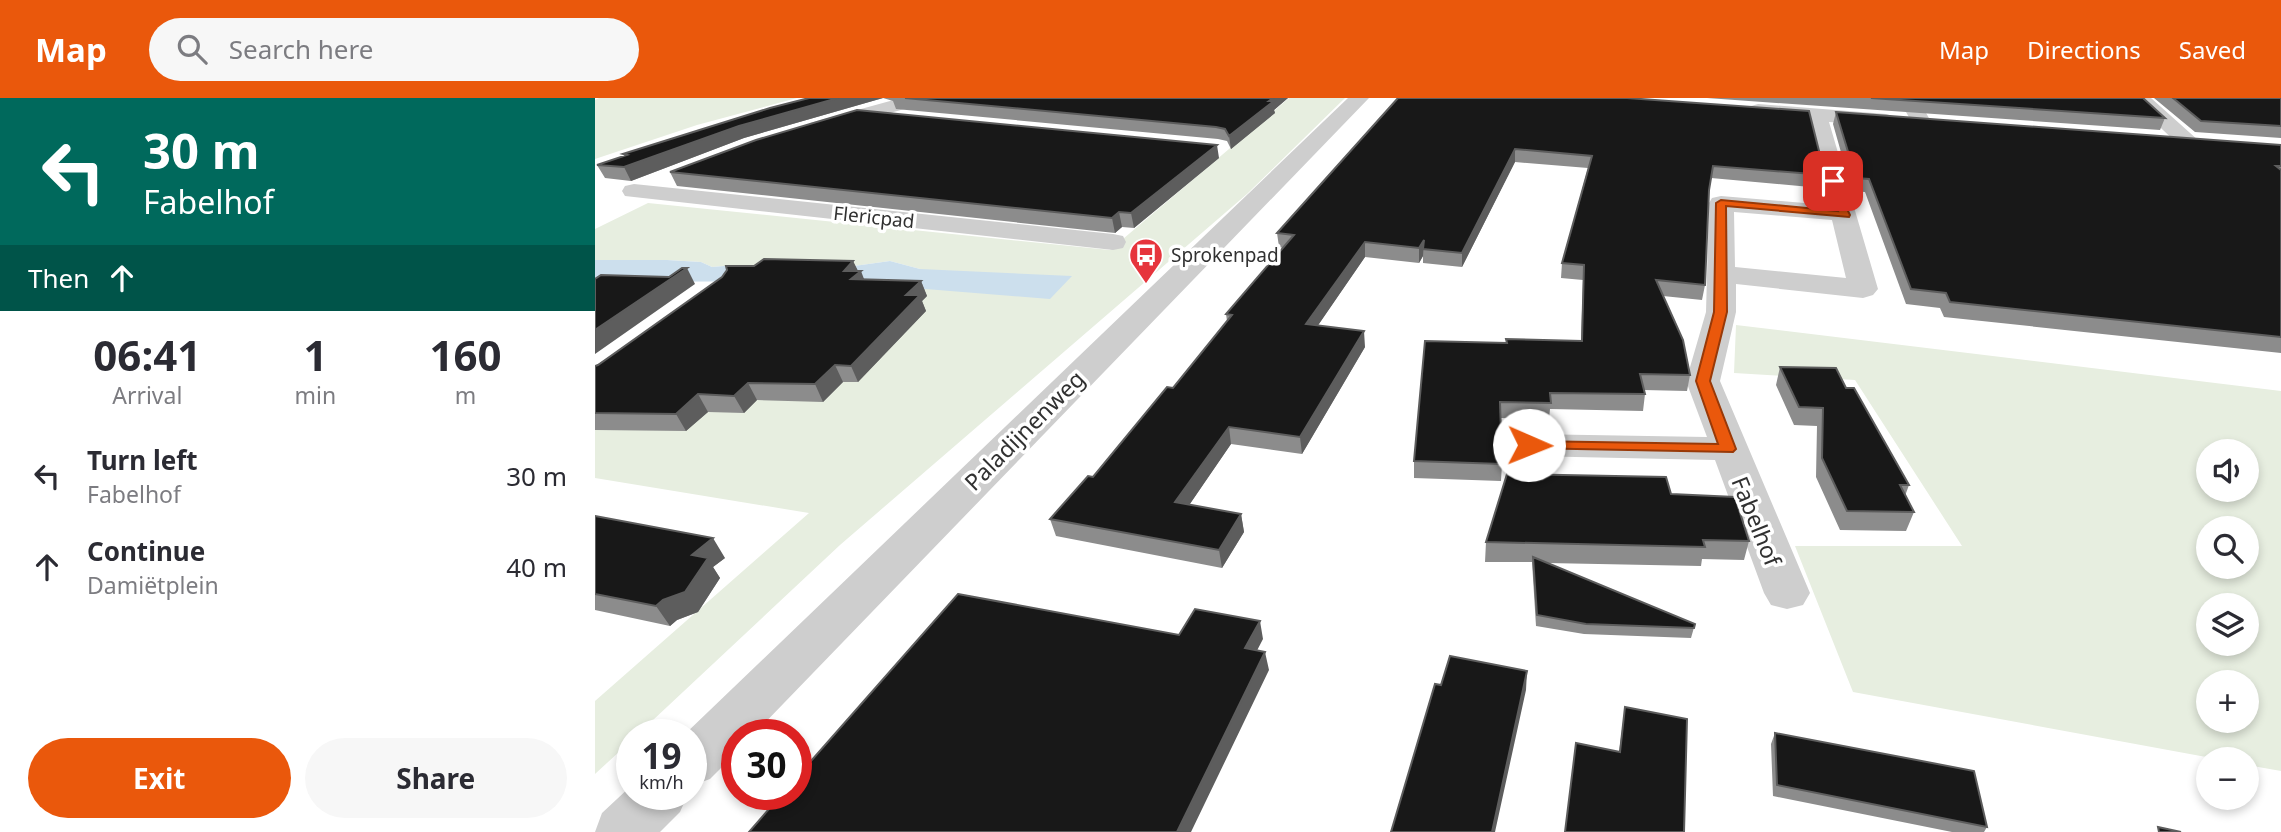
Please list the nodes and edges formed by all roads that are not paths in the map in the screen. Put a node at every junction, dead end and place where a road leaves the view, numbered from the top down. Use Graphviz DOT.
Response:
graph roads {
  1 [pos="923,98"];
  2 [pos="1359,98"];
  3 [pos="1907,98"];
  4 [pos="2139,98"];
  5 [pos="1734,109"];
  6 [pos="859,114"];
  7 [pos="1817,115"];
  8 [pos="925,121"];
  9 [pos="1921,122"];
  10 [pos="1947,124"];
  11 [pos="791,135"];
  12 [pos="2161,139"];
  13 [pos="2187,141"];
  14 [pos="2212,143"];
  15 [pos="679,173"];
  16 [pos="1842,209"];
  17 [pos="1113,242"];
  18 [pos="1721,274"];
  19 [pos="1529,445"];
  20 [pos="1728,449"];
  21 [pos="1787,593"];
  22 [pos="707,747"];
  23 [pos="644,810"];
  24 [pos="622,832"];
  1 -- 6 [label="street"];
  2 -- 22 [label="street, Paladijnenweg"];
  3 -- 9 [label="street"];
  4 -- 13 [label="street"];
  5 -- 7 [label="street"];
  6 -- 8 [label="street"];
  6 -- 11 [label="street"];
  7 -- 9 [label="street"];
  7 -- 16 [label="street"];
  9 -- 10 [label="street"];
  12 -- 13 [label="street"];
  13 -- 14 [label="street"];
  15 -- 17 [label="street, Flericpad"];
  16 -- 18 [label="street, Fabelhof"];
  16 -- 18 [label="street"];
  18 -- 20 [label="street, Fabelhof"];
  19 -- 20 [label="street, Fabelhof"];
  20 -- 21 [label="street, Fabelhof"];
  23 -- 24 [label="street"];
}
